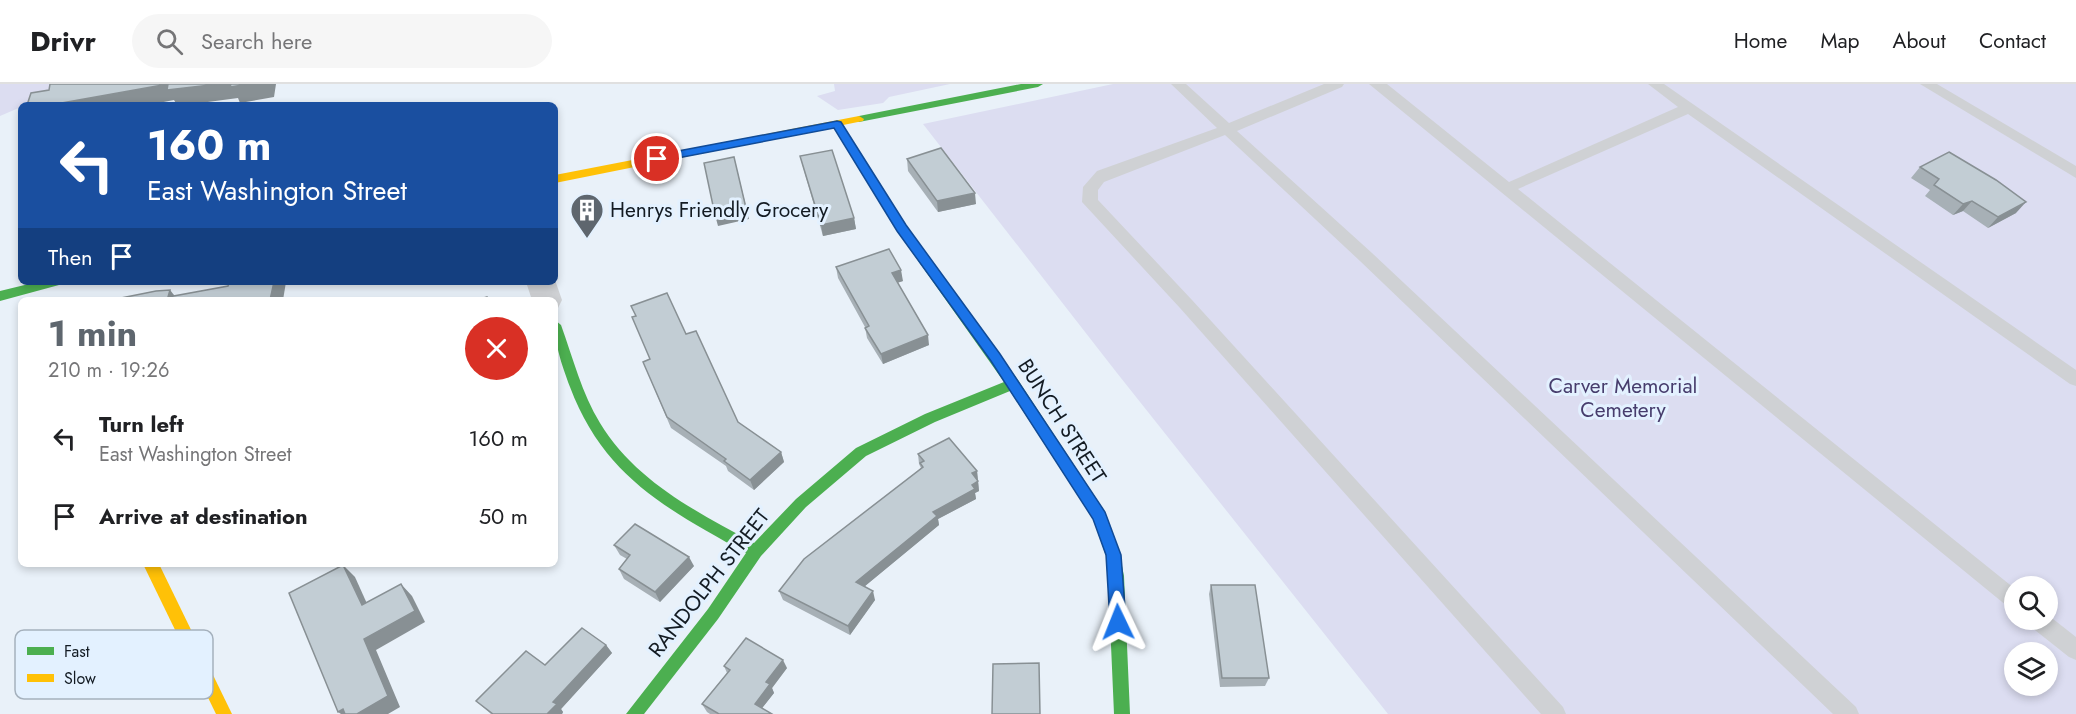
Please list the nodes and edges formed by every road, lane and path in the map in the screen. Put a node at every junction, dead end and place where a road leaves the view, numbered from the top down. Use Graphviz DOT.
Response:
graph roads {
  1 [pos="1038,84"];
  2 [pos="1178,84"];
  3 [pos="1337,84"];
  4 [pos="1376,84"];
  5 [pos="1655,84"];
  6 [pos="1927,84"];
  7 [pos="1689,108"];
  8 [pos="837,124"];
  9 [pos="1228,129"];
  10 [pos="2076,172"];
  11 [pos="558,177"];
  12 [pos="1508,188"];
  13 [pos="47,285"];
  14 [pos="15,295"];
  15 [pos="558,334"];
  16 [pos="2076,379"];
  17 [pos="1013,384"];
  18 [pos="756,551"];
  19 [pos="152,567"];
  20 [pos="2004,592"];
  21 [pos="183,630"];
  22 [pos="2051,630"];
  23 [pos="2076,650"];
  24 [pos="213,691"];
  25 [pos="224,714"];
  26 [pos="634,714"];
  27 [pos="1122,714"];
  28 [pos="1555,714"];
  29 [pos="1848,714"];
  1 -- 8 [label="street"];
  2 -- 9 [label="lane"];
  3 -- 9 [label="lane"];
  4 -- 12 [label="lane"];
  5 -- 7 [label="lane"];
  6 -- 10 [label="lane"];
  7 -- 12 [label="lane"];
  7 -- 16 [label="lane"];
  8 -- 11 [label="street"];
  8 -- 17 [label="street, BUNCH STREET"];
  9 -- 28 [label="lane"];
  9 -- 29 [label="lane"];
  12 -- 20 [label="lane"];
  13 -- 14 [label="street"];
  15 -- 18 [label="street"];
  17 -- 18 [label="street, RANDOLPH STREET"];
  17 -- 27 [label="street, BUNCH STREET"];
  18 -- 26 [label="street, RANDOLPH STREET"];
  19 -- 21 [label="street"];
  22 -- 23 [label="lane"];
  24 -- 25 [label="street"];
}
